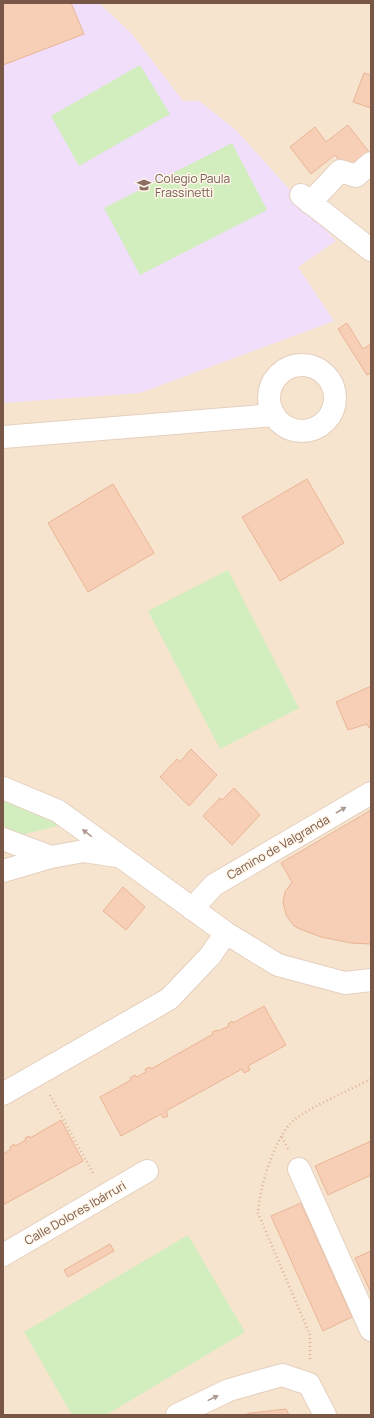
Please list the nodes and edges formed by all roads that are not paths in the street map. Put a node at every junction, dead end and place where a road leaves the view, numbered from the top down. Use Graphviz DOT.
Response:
graph roads {
  1 [pos="371,163"];
  2 [pos="371,250"];
  3 [pos="274,415"];
  4 [pos="3,438"];
  5 [pos="3,788"];
  6 [pos="371,793"];
  7 [pos="3,839"];
  8 [pos="51,856"];
  9 [pos="118,856"];
  10 [pos="3,871"];
  11 [pos="192,909"];
  12 [pos="226,933"];
  13 [pos="371,980"];
  14 [pos="3,1094"];
  15 [pos="299,1169"];
  16 [pos="147,1171"];
  17 [pos="3,1255"];
  18 [pos="371,1330"];
  19 [pos="177,1415"];
  20 [pos="325,1415"];
  1 -- 2 [label="street"];
  3 -- 4 [label="street"];
  9 -- 5 [label="street, one-way"];
  11 -- 6 [label="street, Camino de Valgranda, one-way"];
  7 -- 8 [label="street"];
  8 -- 9 [label="street"];
  8 -- 10 [label="street"];
  9 -- 11 [label="street"];
  11 -- 12 [label="street"];
  12 -- 13 [label="street"];
  12 -- 14 [label="street"];
  15 -- 18 [label="street"];
  16 -- 17 [label="street, Calle Dolores Ibárruri"];
  19 -- 20 [label="street, one-way"];
}
